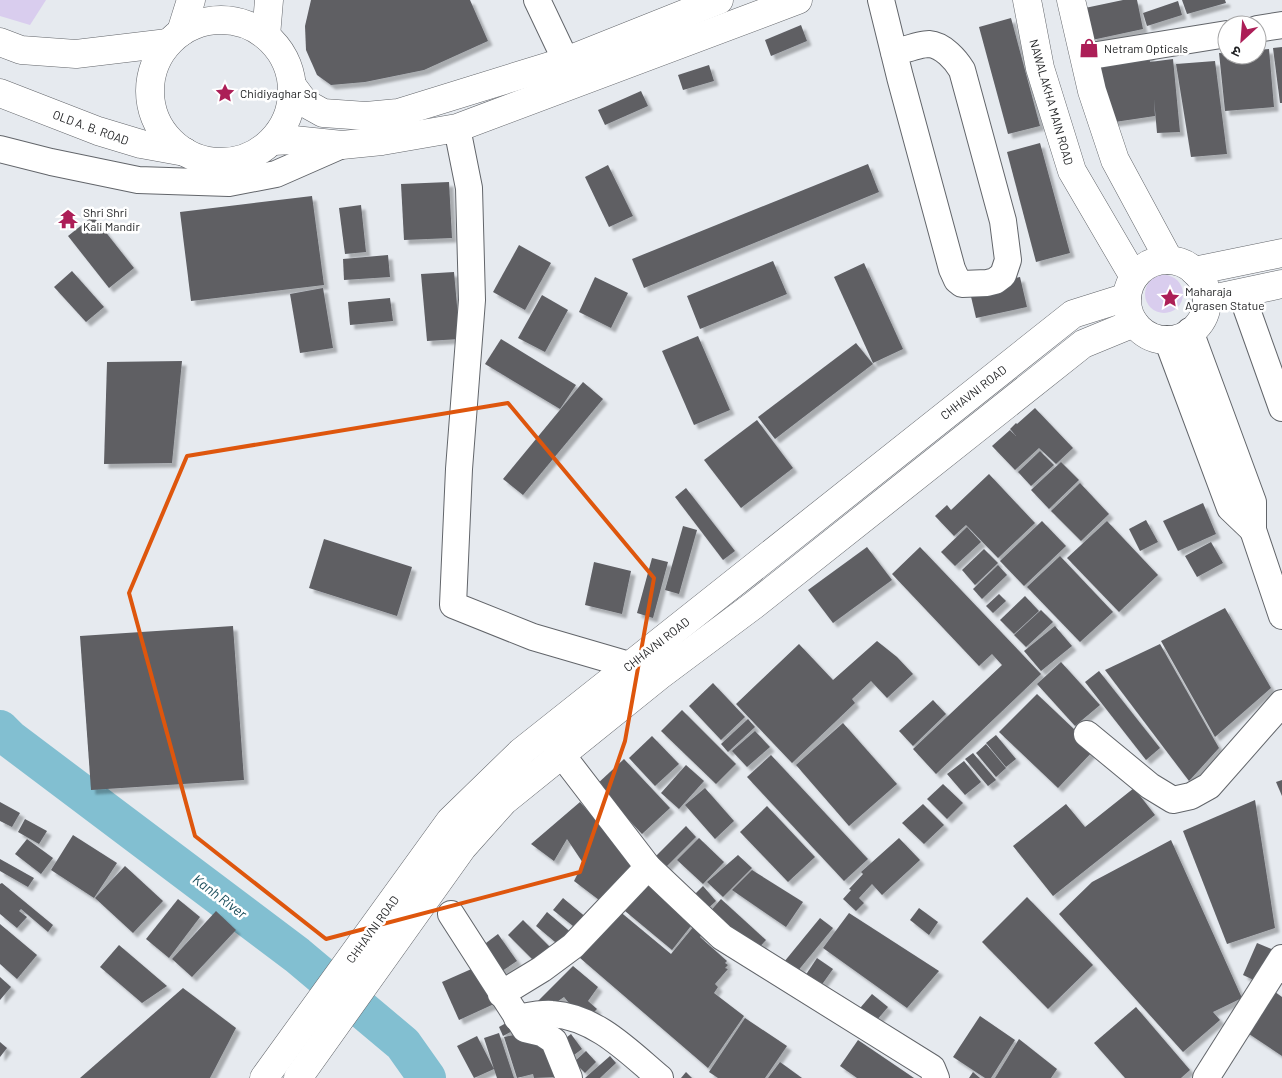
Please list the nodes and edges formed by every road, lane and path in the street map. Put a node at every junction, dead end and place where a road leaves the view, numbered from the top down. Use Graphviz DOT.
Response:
graph roads {
  1 [pos="191,0"];
  2 [pos="269,0"];
  3 [pos="537,0"];
  4 [pos="798,0"];
  5 [pos="881,0"];
  6 [pos="1027,0"];
  7 [pos="1072,0"];
  8 [pos="705,3"];
  9 [pos="1282,25"];
  10 [pos="1267,27"];
  11 [pos="266,36"];
  12 [pos="1217,36"];
  13 [pos="175,38"];
  14 [pos="10,46"];
  15 [pos="894,52"];
  16 [pos="1085,57"];
  17 [pos="566,61"];
  18 [pos="293,87"];
  19 [pos="0,93"];
  20 [pos="457,128"];
  21 [pos="272,141"];
  22 [pos="342,145"];
  23 [pos="5,151"];
  24 [pos="185,152"];
  25 [pos="1282,253"];
  26 [pos="1169,260"];
  27 [pos="1194,271"];
  28 [pos="1282,284"];
  29 [pos="1131,287"];
  30 [pos="1241,293"];
  31 [pos="1207,300"];
  32 [pos="1134,323"];
  33 [pos="1179,335"];
  34 [pos="1282,408"];
  35 [pos="1282,616"];
  36 [pos="629,665"];
  37 [pos="1282,702"];
  38 [pos="549,729"];
  39 [pos="1087,734"];
  40 [pos="562,755"];
  41 [pos="436,862"];
  42 [pos="648,866"];
  43 [pos="451,914"];
  44 [pos="392,924"];
  45 [pos="1282,958"];
  46 [pos="501,994"];
  47 [pos="517,1018"];
  48 [pos="264,1078"];
  49 [pos="298,1078"];
  50 [pos="569,1078"];
  51 [pos="660,1078"];
  52 [pos="936,1078"];
  53 [pos="1206,1078"];
  1 -- 13 [label="main road, OLD A. B. ROAD"];
  2 -- 11 [label="main road"];
  3 -- 17 [label="street"];
  4 -- 20 [label="main road"];
  5 -- 15 [label="street"];
  6 -- 29 [label="main road, NAWALAKHA MAIN ROAD"];
  7 -- 16 [label="main road"];
  8 -- 17 [label="main road"];
  9 -- 10 [label="street"];
  11 -- 13 [label="main road, OLD A. B. ROAD"];
  11 -- 18 [label="main road, OLD A. B. ROAD"];
  12 -- 16 [label="street"];
  13 -- 14 [label="main road, OLD A. B. ROAD"];
  13 -- 24 [label="main road, OLD A. B. ROAD"];
  15 -- 15 [label="street"];
  16 -- 26 [label="main road"];
  17 -- 18 [label="main road"];
  18 -- 21 [label="main road, OLD A. B. ROAD"];
  19 -- 24 [label="main road, OLD A. B. ROAD"];
  20 -- 22 [label="main road"];
  20 -- 36 [label="street"];
  21 -- 22 [label="main road"];
  21 -- 24 [label="main road, OLD A. B. ROAD"];
  22 -- 23 [label="street"];
  25 -- 27 [label="main road"];
  26 -- 27 [label="main road"];
  26 -- 29 [label="main road"];
  27 -- 31 [label="main road"];
  28 -- 30 [label="main road"];
  29 -- 32 [label="main road"];
  29 -- 36 [label="main road, CHHAVNI ROAD"];
  30 -- 31 [label="main road"];
  30 -- 34 [label="street"];
  31 -- 33 [label="main road"];
  32 -- 33 [label="main road"];
  32 -- 40 [label="main road, CHHAVNI ROAD"];
  33 -- 35 [label="street"];
  36 -- 38 [label="main road, CHHAVNI ROAD"];
  37 -- 39 [label="street"];
  38 -- 40 [label="street"];
  38 -- 41 [label="main road, CHHAVNI ROAD"];
  40 -- 41 [label="main road, CHHAVNI ROAD"];
  40 -- 42 [label="street"];
  41 -- 44 [label="main road, CHHAVNI ROAD"];
  42 -- 46 [label="street"];
  42 -- 52 [label="street"];
  43 -- 46 [label="street"];
  44 -- 48 [label="main road, CHHAVNI ROAD"];
  44 -- 49 [label="main road, CHHAVNI ROAD"];
  45 -- 53 [label="street"];
  46 -- 47 [label="street"];
  47 -- 50 [label="street"];
  47 -- 51 [label="street"];
}
